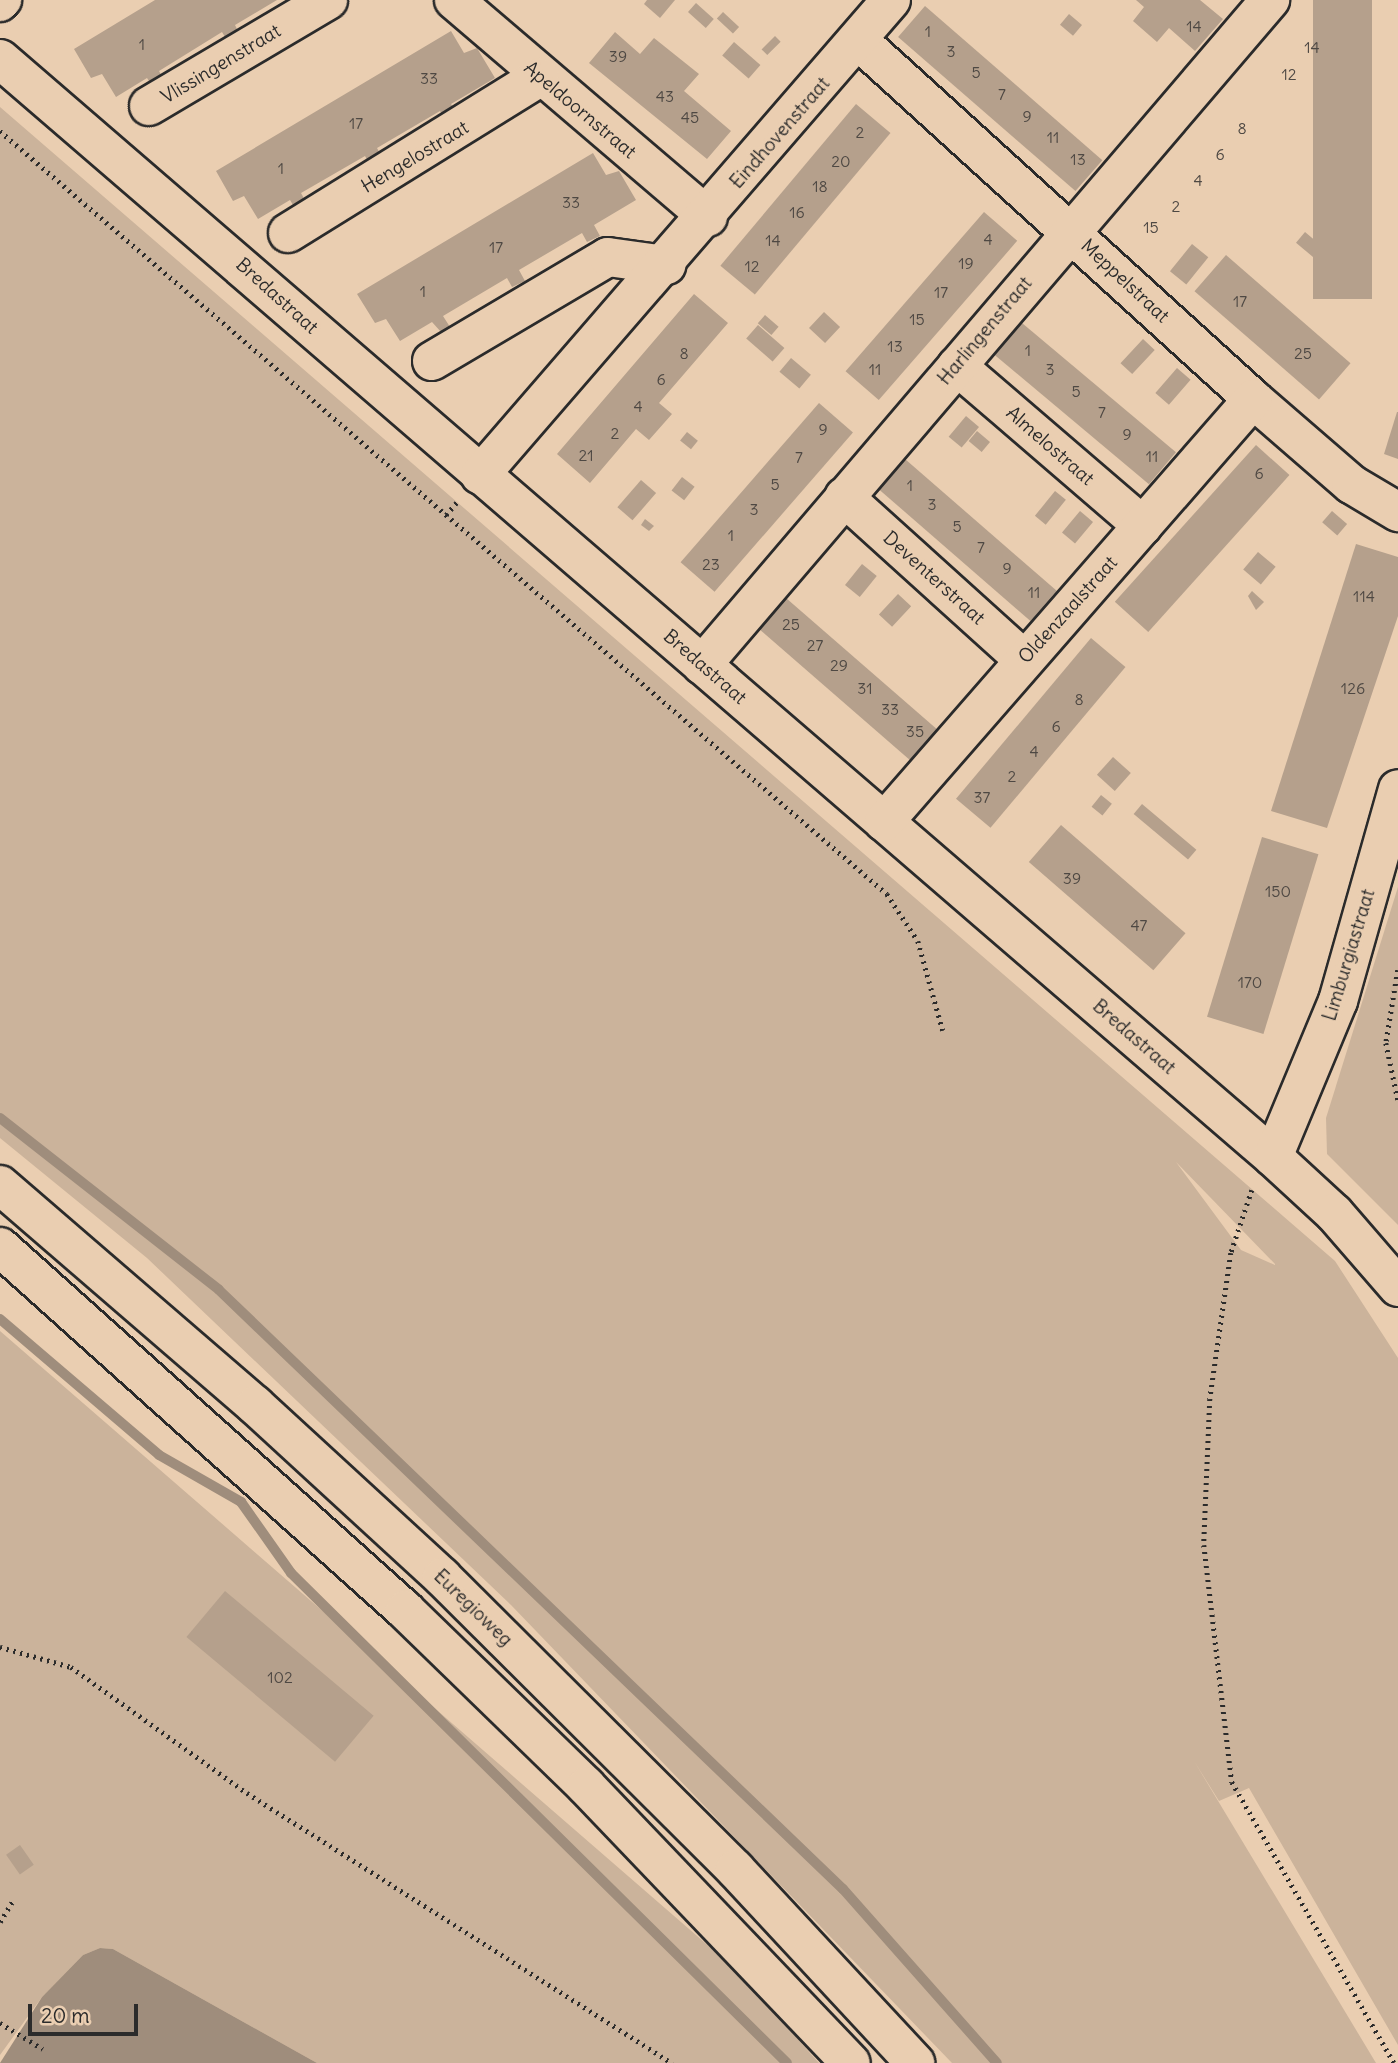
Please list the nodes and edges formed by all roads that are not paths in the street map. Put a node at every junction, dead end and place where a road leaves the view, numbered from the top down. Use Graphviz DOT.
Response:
graph roads {
  1 [pos="328,0"];
  2 [pos="454,0"];
  3 [pos="891,0"];
  4 [pos="1269,1"];
  5 [pos="859,41"];
  6 [pos="0,59"];
  7 [pos="540,77"];
  8 [pos="149,107"];
  9 [pos="708,217"];
  10 [pos="1070,230"];
  11 [pos="288,233"];
  12 [pos="666,265"];
  13 [pos="432,361"];
  14 [pos="957,366"];
  15 [pos="1253,399"];
  16 [pos="481,475"];
  17 [pos="844,498"];
  18 [pos="1398,512"];
  19 [pos="1143,526"];
  20 [pos="1023,659"];
  21 [pos="702,665"];
  22 [pos="1398,789"];
  23 [pos="884,822"];
  24 [pos="1273,1157"];
  25 [pos="0,1185"];
  26 [pos="0,1247"];
  27 [pos="1398,1287"];
  28 [pos="851,2063"];
  29 [pos="915,2063"];
  1 -- 8 [label="street, Vlissingenstraat"];
  2 -- 7 [label="street, Apeldoornstraat"];
  3 -- 5 [label="street, Eindhovenstraat"];
  4 -- 10 [label="street, Harlingenstraat"];
  5 -- 9 [label="street, Eindhovenstraat"];
  5 -- 10 [label="street, Meppelstraat"];
  6 -- 16 [label="street, Bredastraat"];
  7 -- 9 [label="street, Apeldoornstraat"];
  7 -- 11 [label="street, Hengelostraat"];
  9 -- 12 [label="street, Eindhovenstraat"];
  10 -- 14 [label="street, Harlingenstraat"];
  10 -- 15 [label="street, Meppelstraat"];
  12 -- 13 [label="street"];
  12 -- 16 [label="street, Eindhovenstraat"];
  14 -- 17 [label="street, Harlingenstraat"];
  14 -- 19 [label="street, Almelostraat"];
  15 -- 18 [label="street, Meppelstraat"];
  15 -- 19 [label="street, Oldenzaalstraat"];
  16 -- 21 [label="street, Bredastraat"];
  17 -- 20 [label="street, Deventerstraat"];
  17 -- 21 [label="street, Harlingenstraat"];
  19 -- 20 [label="street, Oldenzaalstraat"];
  20 -- 23 [label="street, Oldenzaalstraat"];
  21 -- 23 [label="street, Bredastraat"];
  22 -- 24 [label="street, Limburgiastraat"];
  23 -- 24 [label="street, Bredastraat"];
  24 -- 27 [label="street, Bredastraat"];
  25 -- 29 [label="street, Euregioweg"];
  26 -- 28 [label="street"];
}
